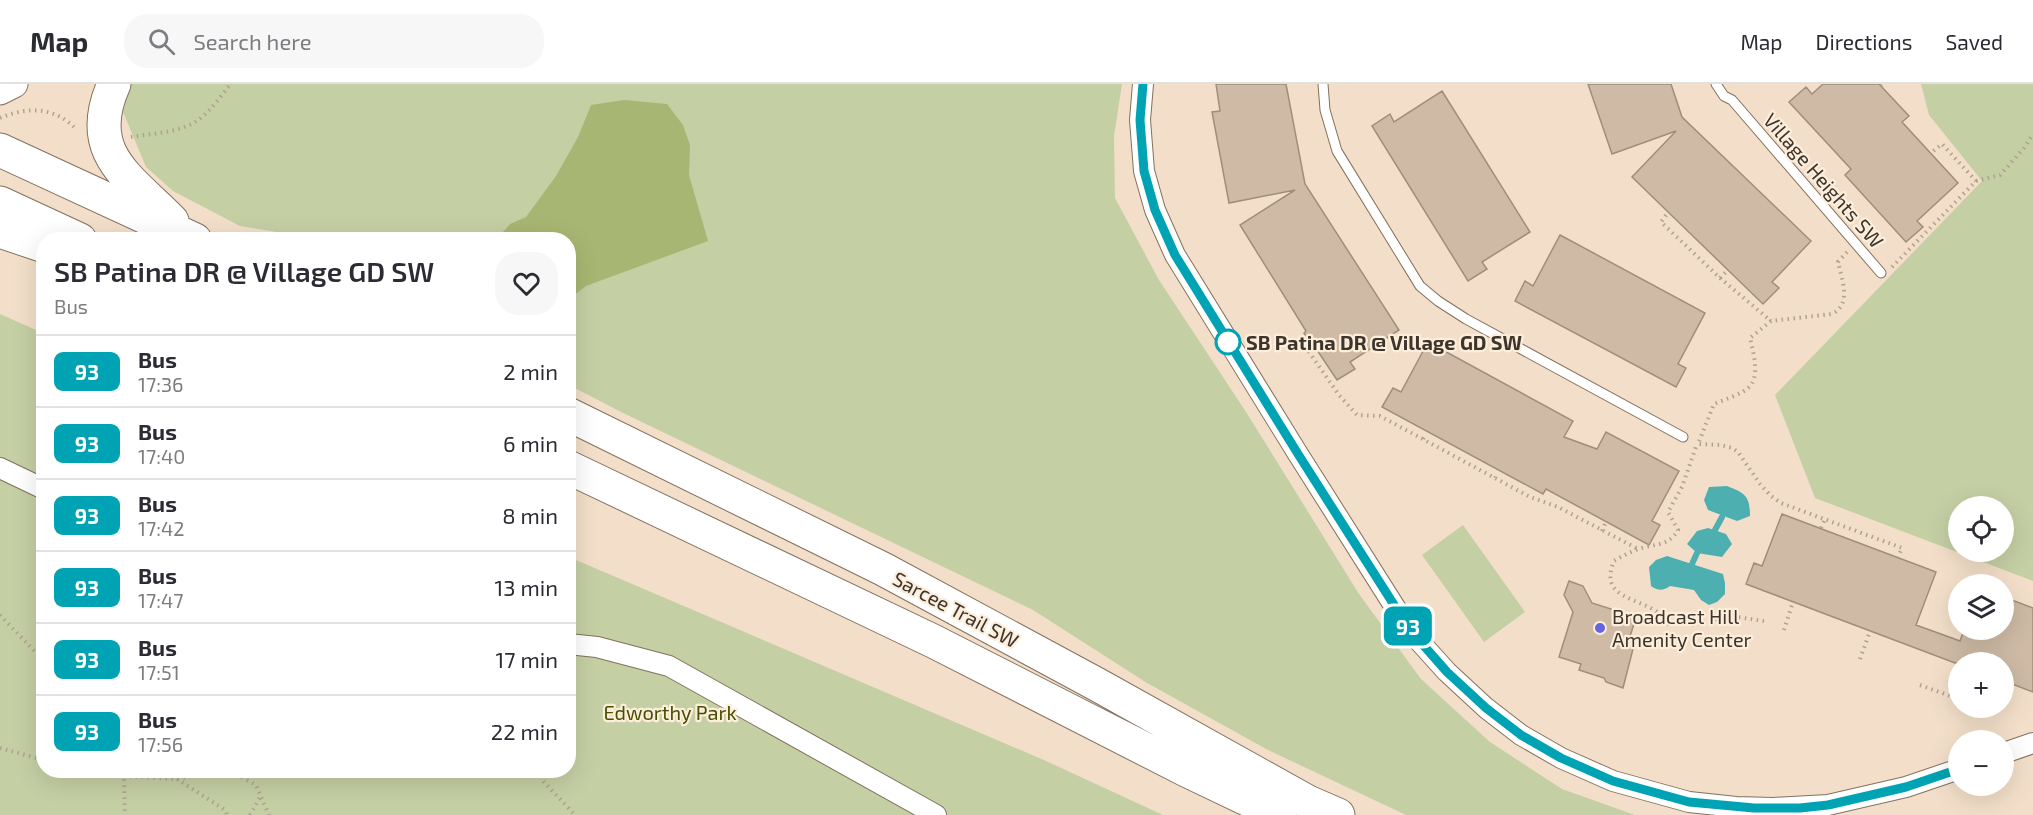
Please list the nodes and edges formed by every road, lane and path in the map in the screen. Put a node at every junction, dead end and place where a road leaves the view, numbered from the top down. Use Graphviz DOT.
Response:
graph roads {
  1 [pos="14,84"];
  2 [pos="114,84"];
  3 [pos="231,84"];
  4 [pos="1143,84"];
  5 [pos="1323,84"];
  6 [pos="1716,84"];
  7 [pos="0,91"];
  8 [pos="0,118"];
  9 [pos="79,131"];
  10 [pos="2033,134"];
  11 [pos="127,138"];
  12 [pos="0,150"];
  13 [pos="1931,153"];
  14 [pos="1976,182"];
  15 [pos="0,202"];
  16 [pos="1666,214"];
  17 [pos="0,231"];
  18 [pos="63,232"];
  19 [pos="179,232"];
  20 [pos="186,232"];
  21 [pos="36,243"];
  22 [pos="1855,243"];
  23 [pos="1726,272"];
  24 [pos="1881,273"];
  25 [pos="1720,278"];
  26 [pos="1771,321"];
  27 [pos="1307,338"];
  28 [pos="576,418"];
  29 [pos="1425,434"];
  30 [pos="1683,437"];
  31 [pos="1423,439"];
  32 [pos="1698,444"];
  33 [pos="0,468"];
  34 [pos="576,471"];
  35 [pos="1498,473"];
  36 [pos="1495,478"];
  37 [pos="36,485"];
  38 [pos="1825,519"];
  39 [pos="1605,524"];
  40 [pos="1821,528"];
  41 [pos="1602,531"];
  42 [pos="1638,549"];
  43 [pos="1898,557"];
  44 [pos="1792,604"];
  45 [pos="0,615"];
  46 [pos="1764,621"];
  47 [pos="1669,625"];
  48 [pos="1692,625"];
  49 [pos="1784,630"];
  50 [pos="1869,634"];
  51 [pos="576,645"];
  52 [pos="36,653"];
  53 [pos="1860,659"];
  54 [pos="1920,685"];
  55 [pos="1948,695"];
  56 [pos="2033,743"];
  57 [pos="0,748"];
  58 [pos="2014,750"];
  59 [pos="36,758"];
  60 [pos="1948,773"];
  61 [pos="124,778"];
  62 [pos="159,778"];
  63 [pos="182,778"];
  64 [pos="243,778"];
  65 [pos="541,778"];
  66 [pos="176,779"];
  67 [pos="261,795"];
  68 [pos="125,815"];
  69 [pos="226,815"];
  70 [pos="250,815"];
  71 [pos="269,815"];
  72 [pos="574,815"];
  73 [pos="936,815"];
  74 [pos="1281,815"];
  75 [pos="1338,815"];
  1 -- 7 [label="main road"];
  2 -- 20 [label="highway"];
  3 -- 11 [label="path"];
  4 -- 60 [label="street"];
  5 -- 30 [label="lane"];
  6 -- 22 [label="lane, Village Heights SW"];
  8 -- 9 [label="path"];
  10 -- 14 [label="path"];
  12 -- 19 [label="highway"];
  13 -- 14 [label="path"];
  14 -- 24 [label="path"];
  15 -- 18 [label="highway"];
  16 -- 25 [label="path"];
  17 -- 21 [label="highway"];
  22 -- 24 [label="lane, Village Heights SW"];
  22 -- 26 [label="path"];
  23 -- 25 [label="path"];
  25 -- 26 [label="path"];
  26 -- 32 [label="path"];
  27 -- 31 [label="path"];
  28 -- 75 [label="highway, Sarcee Trail SW"];
  29 -- 31 [label="path"];
  30 -- 32 [label="path"];
  31 -- 36 [label="path"];
  32 -- 38 [label="path"];
  32 -- 42 [label="path"];
  33 -- 37 [label="street"];
  34 -- 74 [label="highway, Sarcee Trail SW"];
  35 -- 36 [label="path"];
  36 -- 41 [label="path"];
  38 -- 40 [label="path"];
  38 -- 43 [label="path"];
  39 -- 41 [label="path"];
  41 -- 42 [label="path"];
  42 -- 47 [label="path"];
  44 -- 49 [label="path"];
  45 -- 52 [label="path"];
  46 -- 48 [label="path"];
  50 -- 53 [label="path"];
  51 -- 73 [label="street"];
  54 -- 55 [label="path"];
  56 -- 58 [label="street"];
  57 -- 59 [label="path"];
  61 -- 68 [label="path"];
  62 -- 66 [label="path"];
  63 -- 66 [label="path"];
  64 -- 67 [label="path"];
  65 -- 72 [label="path"];
  66 -- 69 [label="path"];
  67 -- 70 [label="path"];
  67 -- 71 [label="path"];
}
